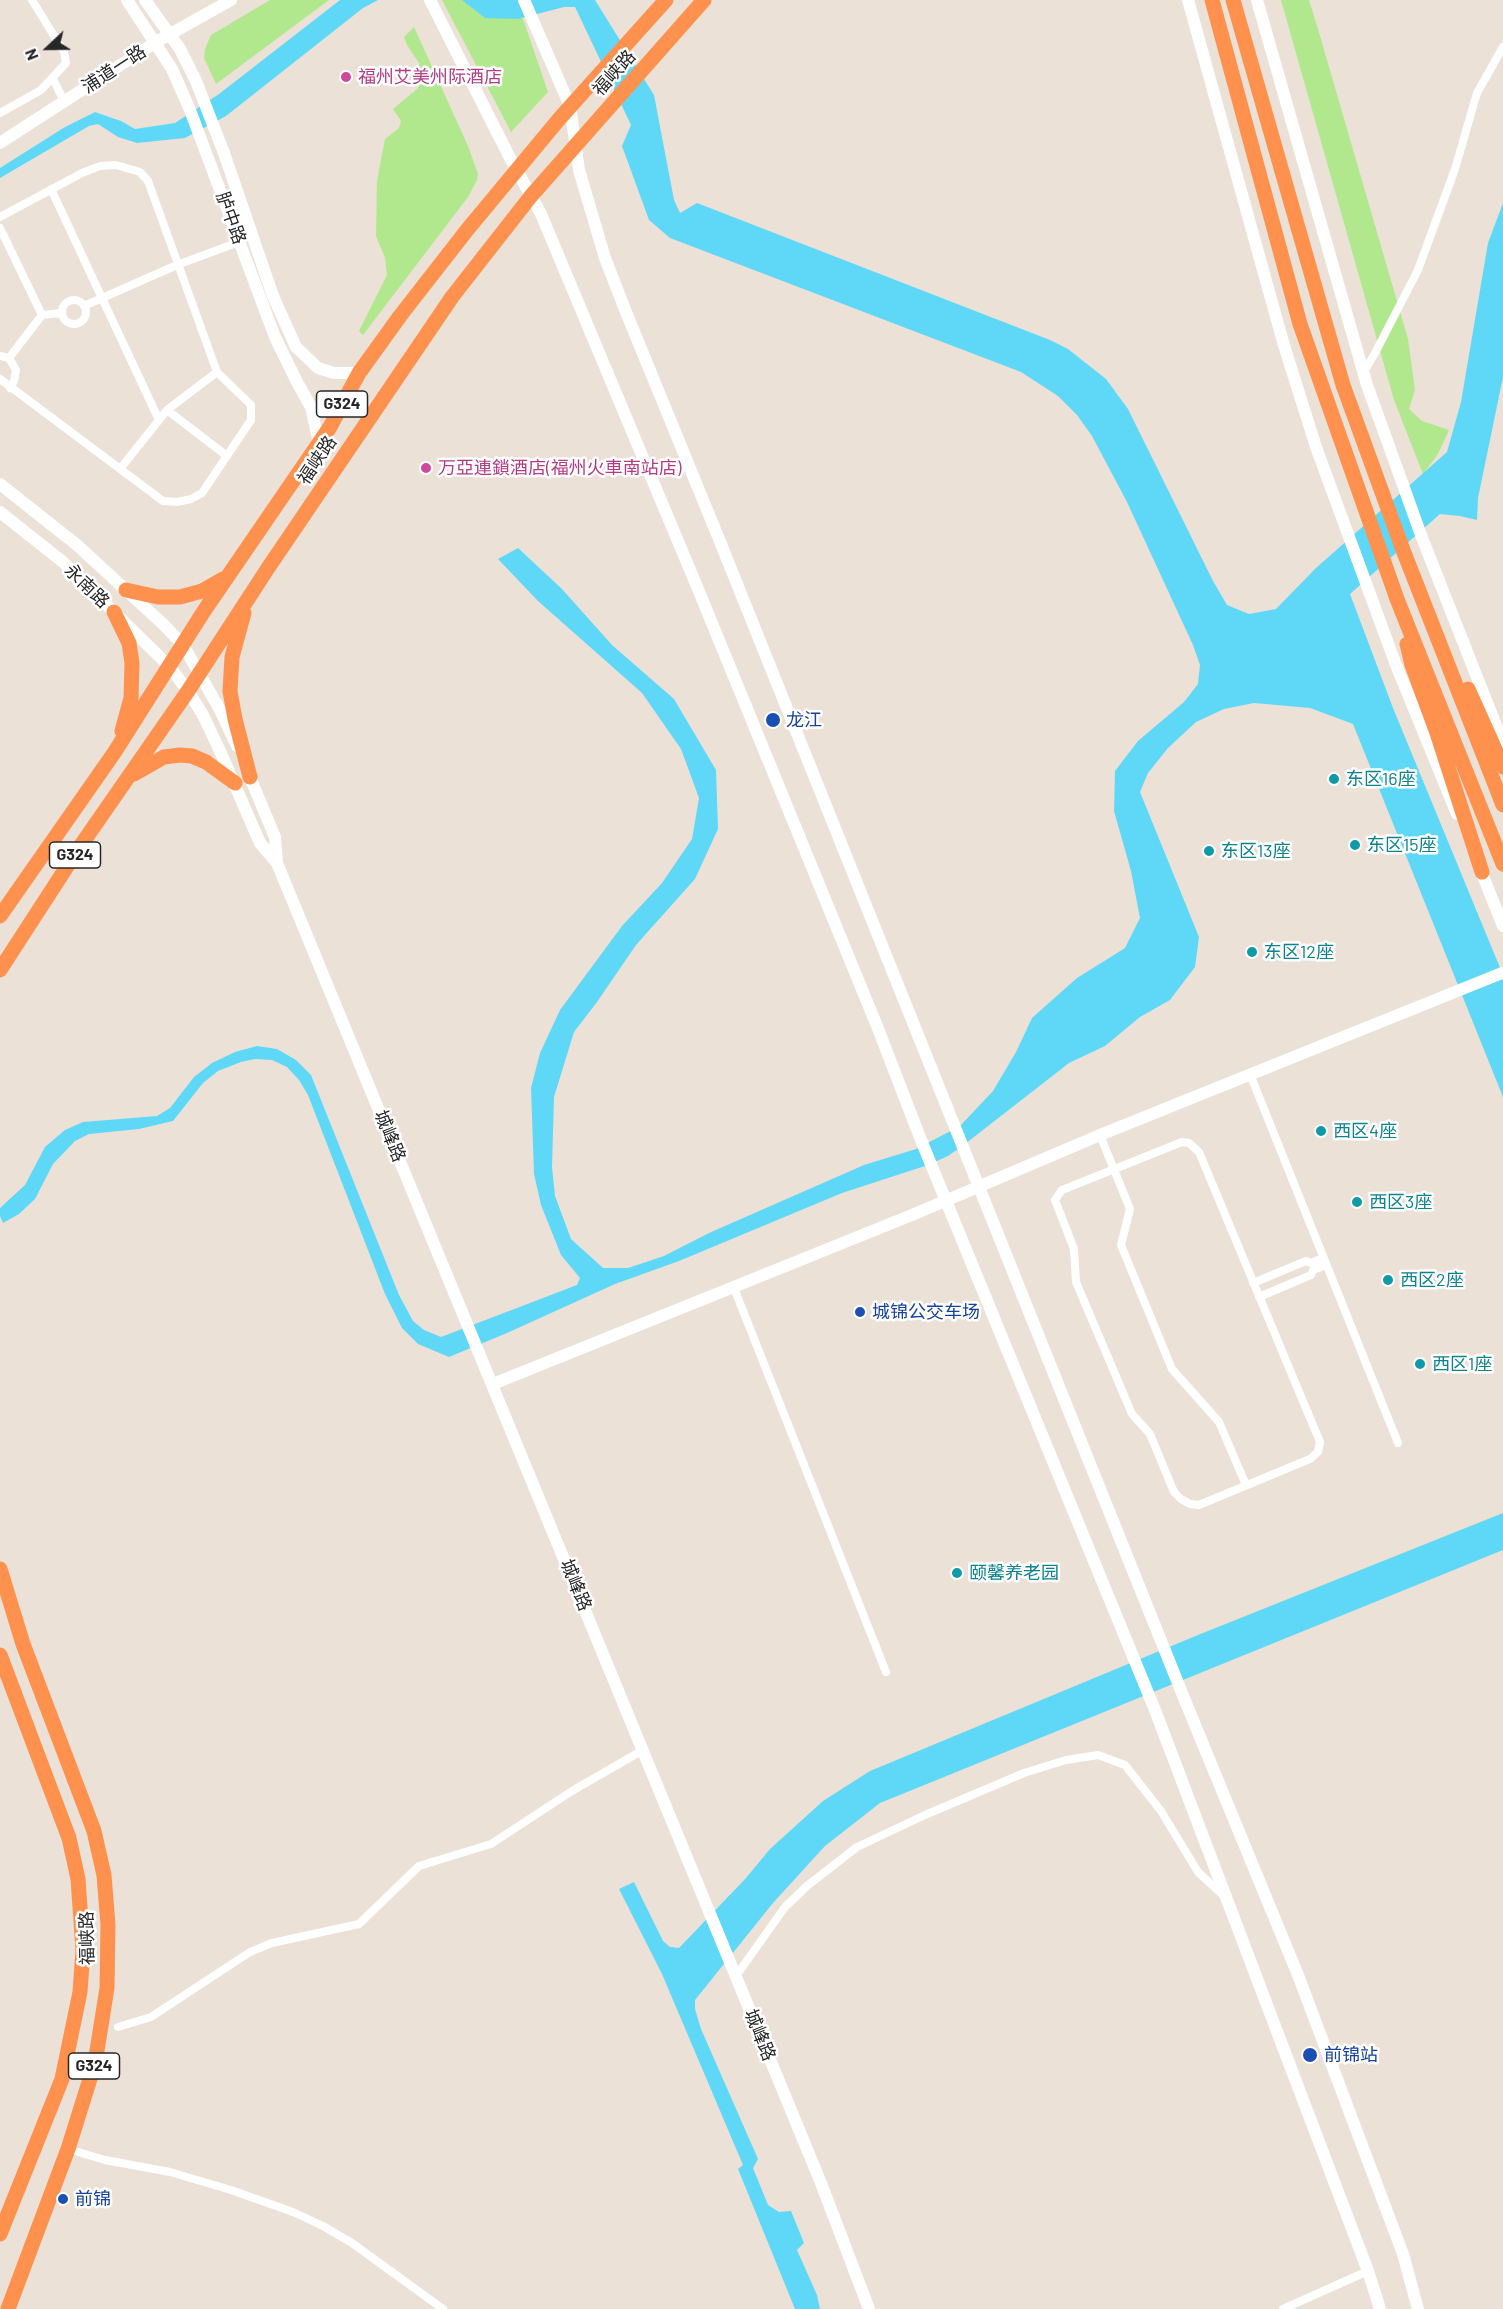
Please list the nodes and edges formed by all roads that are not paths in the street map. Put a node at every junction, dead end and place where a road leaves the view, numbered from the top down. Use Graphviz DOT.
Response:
graph roads {
  1 [pos="32,0"];
  2 [pos="127,0"];
  3 [pos="145,0"];
  4 [pos="231,0"];
  5 [pos="430,0"];
  6 [pos="524,0"];
  7 [pos="666,0"];
  8 [pos="704,0"];
  9 [pos="1188,0"];
  10 [pos="1212,0"];
  11 [pos="1233,0"];
  12 [pos="1257,0"];
  13 [pos="171,35"];
  14 [pos="156,42"];
  15 [pos="1503,47"];
  16 [pos="53,79"];
  17 [pos="64,101"];
  18 [pos="570,106"];
  19 [pos="0,113"];
  20 [pos="0,143"];
  21 [pos="575,145"];
  22 [pos="518,171"];
  23 [pos="51,189"];
  24 [pos="531,196"];
  25 [pos="0,217"];
  26 [pos="0,228"];
  27 [pos="239,242"];
  28 [pos="177,265"];
  29 [pos="102,298"];
  30 [pos="84,306"];
  31 [pos="62,313"];
  32 [pos="42,315"];
  33 [pos="4,357"];
  34 [pos="217,372"];
  35 [pos="359,373"];
  36 [pos="1363,373"];
  37 [pos="3,384"];
  38 [pos="168,410"];
  39 [pos="159,420"];
  40 [pos="319,443"];
  41 [pos="227,456"];
  42 [pos="120,469"];
  43 [pos="0,484"];
  44 [pos="0,512"];
  45 [pos="1403,550"];
  46 [pos="246,551"];
  47 [pos="268,568"];
  48 [pos="231,574"];
  49 [pos="126,590"];
  50 [pos="251,593"];
  51 [pos="1400,606"];
  52 [pos="114,612"];
  53 [pos="183,645"];
  54 [pos="169,666"];
  55 [pos="199,672"];
  56 [pos="188,691"];
  57 [pos="1503,743"];
  58 [pos="236,744"];
  59 [pos="220,751"];
  60 [pos="114,753"];
  61 [pos="1503,767"];
  62 [pos="129,777"];
  63 [pos="250,777"];
  64 [pos="94,782"];
  65 [pos="235,783"];
  66 [pos="116,796"];
  67 [pos="1503,805"];
  68 [pos="277,863"];
  69 [pos="1503,864"];
  70 [pos="1482,872"];
  71 [pos="0,916"];
  72 [pos="1503,926"];
  73 [pos="0,970"];
  74 [pos="1503,973"];
  75 [pos="1250,1074"];
  76 [pos="1100,1135"];
  77 [pos="1114,1170"];
  78 [pos="979,1186"];
  79 [pos="946,1200"];
  80 [pos="1324,1262"];
  81 [pos="1253,1283"];
  82 [pos="734,1288"];
  83 [pos="1259,1297"];
  84 [pos="494,1384"];
  85 [pos="1398,1443"];
  86 [pos="1245,1485"];
  87 [pos="0,1569"];
  88 [pos="0,1654"];
  89 [pos="886,1672"];
  90 [pos="643,1750"];
  91 [pos="1227,1899"];
  92 [pos="734,1971"];
  93 [pos="118,2027"];
  94 [pos="68,2149"];
  95 [pos="0,2234"];
  96 [pos="1368,2271"];
  97 [pos="8,2309"];
  98 [pos="443,2309"];
  99 [pos="869,2309"];
  100 [pos="1283,2309"];
  101 [pos="1380,2309"];
  102 [pos="1418,2309"];
  1 -- 16 [label="street"];
  2 -- 14 [label="street, 胪中路"];
  3 -- 13 [label="street, 胪中路"];
  4 -- 13 [label="street, 浦道一路"];
  5 -- 22 [label="street"];
  6 -- 18 [label="street"];
  7 -- 18 [label="highway, 福峡路 / G324"];
  8 -- 21 [label="highway, 福峡路 / G324"];
  9 -- 70 [label="street"];
  10 -- 51 [label="highway"];
  11 -- 45 [label="highway"];
  12 -- 36 [label="street"];
  13 -- 14 [label="street, 浦道一路"];
  13 -- 35 [label="street, 胪中路"];
  14 -- 17 [label="street, 浦道一路"];
  14 -- 27 [label="street, 胪中路"];
  15 -- 36 [label="street"];
  16 -- 17 [label="street"];
  16 -- 19 [label="street"];
  17 -- 20 [label="street, 浦道一路"];
  18 -- 21 [label="street"];
  18 -- 22 [label="highway, 福峡路 / G324"];
  21 -- 24 [label="highway, 福峡路 / G324"];
  21 -- 78 [label="street"];
  22 -- 24 [label="street"];
  22 -- 35 [label="highway, 福峡路 / G324"];
  23 -- 25 [label="street"];
  23 -- 28 [label="street"];
  23 -- 29 [label="street"];
  24 -- 47 [label="highway, 福峡路 / G324"];
  24 -- 79 [label="street"];
  26 -- 32 [label="street"];
  27 -- 28 [label="street"];
  27 -- 40 [label="street, 胪中路"];
  28 -- 29 [label="street"];
  28 -- 34 [label="street"];
  29 -- 30 [label="street"];
  29 -- 39 [label="street"];
  30 -- 31 [label="street"];
  30 -- 31 [label="street"];
  31 -- 32 [label="street"];
  32 -- 33 [label="street"];
  33 -- 37 [label="street"];
  34 -- 38 [label="street"];
  34 -- 41 [label="street"];
  35 -- 40 [label="highway, 福峡路 / G324"];
  36 -- 57 [label="street"];
  37 -- 42 [label="street"];
  38 -- 39 [label="street"];
  38 -- 41 [label="street"];
  39 -- 42 [label="street"];
  40 -- 46 [label="highway, 福峡路 / G324"];
  41 -- 42 [label="street"];
  43 -- 49 [label="street, 城峰路"];
  44 -- 52 [label="street, 永南路"];
  45 -- 61 [label="highway"];
  45 -- 67 [label="highway"];
  46 -- 47 [label="highway"];
  46 -- 48 [label="highway, 福峡路 / G324"];
  47 -- 50 [label="highway, 福峡路 / G324"];
  48 -- 49 [label="highway"];
  48 -- 53 [label="highway, 福峡路 / G324"];
  49 -- 53 [label="street, 城峰路"];
  50 -- 55 [label="highway, 福峡路 / G324"];
  50 -- 63 [label="highway"];
  51 -- 69 [label="highway"];
  51 -- 70 [label="highway"];
  52 -- 54 [label="street, 永南路"];
  52 -- 60 [label="highway"];
  53 -- 54 [label="highway, 福峡路 / G324"];
  53 -- 55 [label="street, 城峰路"];
  54 -- 56 [label="street, 城峰路"];
  54 -- 60 [label="highway, 福峡路 / G324"];
  55 -- 56 [label="highway, 福峡路 / G324"];
  55 -- 58 [label="street, 城峰路"];
  56 -- 59 [label="street, 城峰路"];
  56 -- 62 [label="highway, 福峡路 / G324"];
  58 -- 59 [label="street"];
  58 -- 63 [label="street, 城峰路"];
  59 -- 65 [label="street, 城峰路"];
  60 -- 64 [label="highway, 福峡路 / G324"];
  62 -- 65 [label="highway"];
  62 -- 66 [label="highway, 福峡路 / G324"];
  63 -- 68 [label="street, 城峰路"];
  64 -- 66 [label="highway"];
  64 -- 71 [label="highway, 福峡路 / G324"];
  65 -- 68 [label="street, 城峰路"];
  66 -- 73 [label="highway, 福峡路 / G324"];
  68 -- 84 [label="street, 城峰路"];
  70 -- 72 [label="street"];
  74 -- 75 [label="street"];
  75 -- 76 [label="street"];
  75 -- 80 [label="street"];
  76 -- 77 [label="street"];
  76 -- 78 [label="street"];
  77 -- 81 [label="street"];
  77 -- 86 [label="street"];
  77 -- 86 [label="street"];
  78 -- 79 [label="street"];
  78 -- 102 [label="street"];
  79 -- 82 [label="street"];
  79 -- 91 [label="street"];
  80 -- 81 [label="street"];
  80 -- 83 [label="street"];
  80 -- 85 [label="street"];
  81 -- 83 [label="street"];
  82 -- 84 [label="street"];
  82 -- 89 [label="street"];
  83 -- 86 [label="street"];
  84 -- 90 [label="street, 城峰路"];
  87 -- 94 [label="highway, 福峡路 / G324"];
  88 -- 95 [label="highway, 福峡路 / G324"];
  90 -- 92 [label="street, 城峰路"];
  90 -- 93 [label="street"];
  91 -- 92 [label="street"];
  91 -- 96 [label="street"];
  92 -- 99 [label="street, 城峰路"];
  94 -- 97 [label="highway, 福峡路 / G324"];
  94 -- 98 [label="street"];
  96 -- 100 [label="street"];
  96 -- 101 [label="street"];
}
